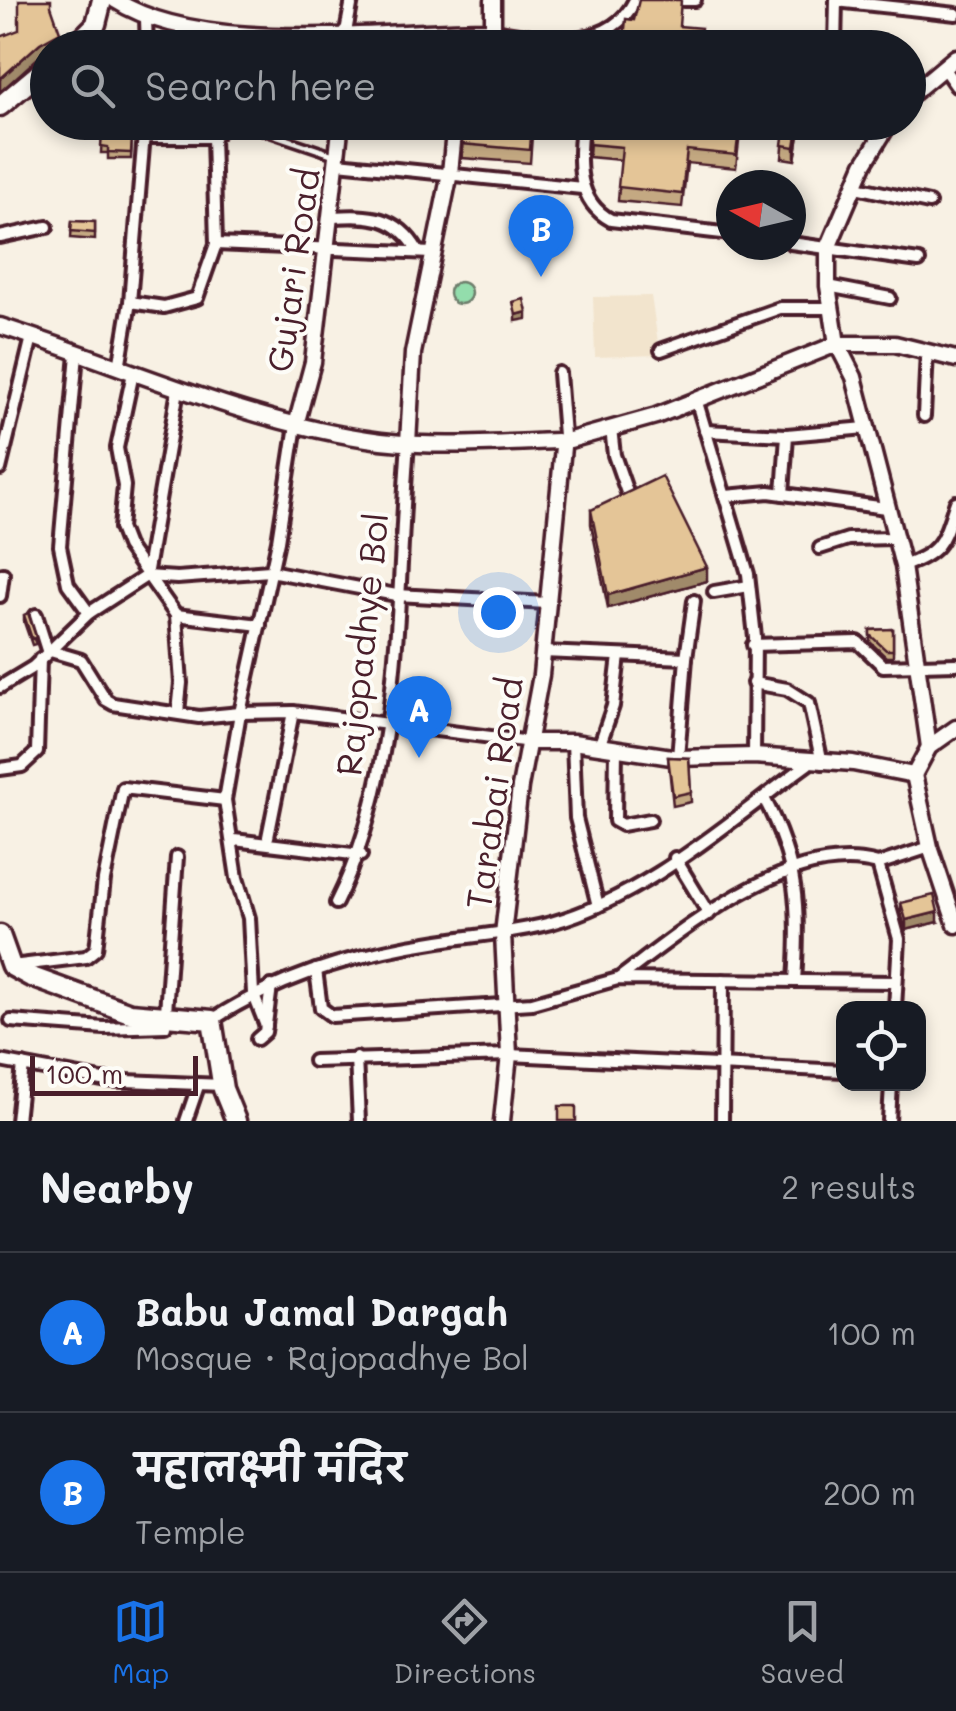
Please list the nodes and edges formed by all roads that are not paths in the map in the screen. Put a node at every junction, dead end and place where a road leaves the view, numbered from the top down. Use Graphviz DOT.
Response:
graph roads {
  1 [pos="102,0"];
  2 [pos="115,0"];
  3 [pos="352,0"];
  4 [pos="493,0"];
  5 [pos="635,0"];
  6 [pos="683,0"];
  7 [pos="695,0"];
  8 [pos="836,0"];
  9 [pos="956,14"];
  10 [pos="146,19"];
  11 [pos="90,30"];
  12 [pos="146,30"];
  13 [pos="203,30"];
  14 [pos="348,30"];
  15 [pos="461,30"];
  16 [pos="494,30"];
  17 [pos="611,30"];
  18 [pos="835,30"];
  19 [pos="956,57"];
  20 [pos="944,69"];
  21 [pos="30,81"];
  22 [pos="926,83"];
  23 [pos="956,86"];
  24 [pos="0,106"];
  25 [pos="145,140"];
  26 [pos="214,140"];
  27 [pos="289,140"];
  28 [pos="340,140"];
  29 [pos="453,140"];
  30 [pos="582,140"];
  31 [pos="881,140"];
  32 [pos="338,160"];
  33 [pos="450,173"];
  34 [pos="856,187"];
  35 [pos="582,188"];
  36 [pos="929,202"];
  37 [pos="332,218"];
  38 [pos="46,228"];
  39 [pos="716,232"];
  40 [pos="0,237"];
  41 [pos="216,244"];
  42 [pos="806,245"];
  43 [pos="328,248"];
  44 [pos="828,248"];
  45 [pos="425,252"];
  46 [pos="918,261"];
  47 [pos="828,286"];
  48 [pos="890,298"];
  49 [pos="130,302"];
  50 [pos="831,308"];
  51 [pos="0,326"];
  52 [pos="32,336"];
  53 [pos="838,344"];
  54 [pos="662,350"];
  55 [pos="926,351"];
  56 [pos="77,354"];
  57 [pos="956,359"];
  58 [pos="126,370"];
  59 [pos="559,373"];
  60 [pos="178,390"];
  61 [pos="696,399"];
  62 [pos="924,416"];
  63 [pos="296,425"];
  64 [pos="611,428"];
  65 [pos="866,428"];
  66 [pos="705,432"];
  67 [pos="787,435"];
  68 [pos="564,441"];
  69 [pos="408,443"];
  70 [pos="0,469"];
  71 [pos="783,494"];
  72 [pos="726,496"];
  73 [pos="629,498"];
  74 [pos="956,502"];
  75 [pos="886,508"];
  76 [pos="894,538"];
  77 [pos="820,548"];
  78 [pos="903,566"];
  79 [pos="270,571"];
  80 [pos="3,574"];
  81 [pos="146,576"];
  82 [pos="750,586"];
  83 [pos="714,592"];
  84 [pos="396,595"];
  85 [pos="0,596"];
  86 [pos="694,601"];
  87 [pos="547,603"];
  88 [pos="90,613"];
  89 [pos="176,615"];
  90 [pos="36,616"];
  91 [pos="260,625"];
  92 [pos="753,646"];
  93 [pos="543,652"];
  94 [pos="44,654"];
  95 [pos="619,656"];
  96 [pos="686,658"];
  97 [pos="956,664"];
  98 [pos="916,667"];
  99 [pos="0,672"];
  100 [pos="753,683"];
  101 [pos="2,686"];
  102 [pos="178,712"];
  103 [pos="294,712"];
  104 [pos="240,714"];
  105 [pos="388,725"];
  106 [pos="956,728"];
  107 [pos="531,742"];
  108 [pos="573,742"];
  109 [pos="930,746"];
  110 [pos="599,747"];
  111 [pos="616,750"];
  112 [pos="754,756"];
  113 [pos="678,758"];
  114 [pos="815,763"];
  115 [pos="0,769"];
  116 [pos="914,775"];
  117 [pos="764,798"];
  118 [pos="226,800"];
  119 [pos="650,820"];
  120 [pos="268,837"];
  121 [pos="234,840"];
  122 [pos="930,848"];
  123 [pos="361,855"];
  124 [pos="177,858"];
  125 [pos="675,858"];
  126 [pos="878,864"];
  127 [pos="792,871"];
  128 [pos="336,904"];
  129 [pos="598,906"];
  130 [pos="709,914"];
  131 [pos="956,925"];
  132 [pos="503,934"];
  133 [pos="0,936"];
  134 [pos="11,966"];
  135 [pos="316,970"];
  136 [pos="618,979"];
  137 [pos="723,980"];
  138 [pos="794,981"];
  139 [pos="896,982"];
  140 [pos="271,986"];
  141 [pos="253,993"];
  142 [pos="895,1001"];
  143 [pos="506,1004"];
  144 [pos="109,1006"];
  145 [pos="166,1016"];
  146 [pos="12,1020"];
  147 [pos="212,1020"];
  148 [pos="266,1026"];
  149 [pos="104,1028"];
  150 [pos="257,1039"];
  151 [pos="509,1055"];
  152 [pos="356,1058"];
  153 [pos="0,1061"];
  154 [pos="314,1061"];
  155 [pos="722,1063"];
  156 [pos="23,1066"];
  157 [pos="836,1070"];
  158 [pos="222,1084"];
  159 [pos="198,1086"];
  160 [pos="891,1091"];
  161 [pos="18,1121"];
  162 [pos="186,1121"];
  163 [pos="236,1121"];
  164 [pos="359,1121"];
  165 [pos="502,1121"];
  166 [pos="722,1121"];
  167 [pos="889,1121"];
  1 -- 11 [label="highway"];
  2 -- 10 [label="street"];
  3 -- 14 [label="street"];
  4 -- 16 [label="street"];
  5 -- 17 [label="street"];
  6 -- 7 [label="street"];
  8 -- 9 [label="street"];
  8 -- 18 [label="street"];
  10 -- 12 [label="street"];
  10 -- 13 [label="street"];
  15 -- 16 [label="street"];
  19 -- 20 [label="street"];
  20 -- 22 [label="street"];
  20 -- 23 [label="street"];
  21 -- 24 [label="highway"];
  25 -- 49 [label="street"];
  26 -- 41 [label="street"];
  27 -- 32 [label="lane"];
  28 -- 32 [label="street, Gujari Road"];
  29 -- 33 [label="street"];
  30 -- 35 [label="street"];
  31 -- 34 [label="street"];
  32 -- 33 [label="street"];
  32 -- 37 [label="street, Gujari Road"];
  33 -- 35 [label="street"];
  33 -- 45 [label="street"];
  34 -- 36 [label="street"];
  34 -- 44 [label="street"];
  35 -- 39 [label="street"];
  37 -- 43 [label="street, Gujari Road"];
  37 -- 45 [label="street"];
  38 -- 40 [label="street"];
  41 -- 43 [label="street"];
  41 -- 49 [label="street"];
  42 -- 44 [label="street"];
  43 -- 45 [label="street"];
  43 -- 63 [label="street, Gujari Road"];
  44 -- 46 [label="street"];
  44 -- 47 [label="street"];
  45 -- 69 [label="street"];
  47 -- 48 [label="street"];
  47 -- 50 [label="street"];
  49 -- 58 [label="street"];
  50 -- 53 [label="street"];
  50 -- 54 [label="street"];
  51 -- 52 [label="street"];
  52 -- 56 [label="street"];
  52 -- 70 [label="street"];
  53 -- 55 [label="street"];
  53 -- 61 [label="street"];
  53 -- 65 [label="street"];
  55 -- 57 [label="street"];
  55 -- 62 [label="street"];
  56 -- 58 [label="street"];
  56 -- 88 [label="street"];
  58 -- 60 [label="street"];
  58 -- 81 [label="street"];
  59 -- 68 [label="street"];
  60 -- 63 [label="street"];
  60 -- 81 [label="street"];
  61 -- 64 [label="street"];
  61 -- 66 [label="street"];
  63 -- 69 [label="street"];
  63 -- 79 [label="street"];
  64 -- 68 [label="street"];
  64 -- 73 [label="street"];
  65 -- 67 [label="street"];
  65 -- 75 [label="street"];
  66 -- 67 [label="street"];
  66 -- 72 [label="street"];
  67 -- 71 [label="street"];
  68 -- 69 [label="street"];
  68 -- 87 [label="street, Tarabai Road"];
  69 -- 84 [label="street, Rajopadhye Bol"];
  71 -- 72 [label="street"];
  71 -- 75 [label="street"];
  72 -- 82 [label="street"];
  74 -- 78 [label="street"];
  75 -- 76 [label="street"];
  76 -- 77 [label="street"];
  76 -- 78 [label="street"];
  78 -- 98 [label="street"];
  79 -- 81 [label="street"];
  79 -- 84 [label="street"];
  79 -- 91 [label="street"];
  80 -- 85 [label="street"];
  81 -- 88 [label="street"];
  81 -- 89 [label="street"];
  82 -- 83 [label="street"];
  82 -- 92 [label="street"];
  84 -- 87 [label="street"];
  84 -- 105 [label="street, Rajopadhye Bol"];
  86 -- 96 [label="street"];
  87 -- 93 [label="street, Tarabai Road"];
  88 -- 94 [label="street"];
  89 -- 91 [label="street"];
  89 -- 102 [label="street"];
  90 -- 94 [label="street"];
  91 -- 104 [label="street"];
  92 -- 98 [label="street"];
  92 -- 100 [label="street"];
  93 -- 95 [label="street"];
  93 -- 107 [label="street, Tarabai Road"];
  94 -- 101 [label="street"];
  94 -- 102 [label="street"];
  94 -- 115 [label="street"];
  95 -- 96 [label="street"];
  95 -- 110 [label="street"];
  96 -- 113 [label="street"];
  97 -- 98 [label="street"];
  98 -- 109 [label="street"];
  99 -- 101 [label="street"];
  100 -- 112 [label="street"];
  100 -- 114 [label="street"];
  102 -- 104 [label="street"];
  103 -- 104 [label="street"];
  103 -- 105 [label="street"];
  103 -- 120 [label="street"];
  104 -- 118 [label="street"];
  105 -- 107 [label="street"];
  105 -- 123 [label="street, Rajopadhye Bol"];
  106 -- 109 [label="street"];
  107 -- 108 [label="street"];
  107 -- 132 [label="street, Tarabai Road"];
  108 -- 110 [label="street"];
  108 -- 129 [label="street"];
  109 -- 116 [label="street"];
  110 -- 111 [label="street"];
  111 -- 113 [label="street"];
  111 -- 119 [label="street"];
  112 -- 113 [label="street"];
  112 -- 114 [label="street"];
  114 -- 116 [label="street"];
  114 -- 117 [label="street"];
  116 -- 122 [label="street"];
  117 -- 125 [label="street"];
  117 -- 127 [label="street"];
  118 -- 121 [label="street"];
  118 -- 134 [label="street"];
  121 -- 123 [label="street"];
  121 -- 141 [label="street"];
  122 -- 126 [label="street"];
  122 -- 131 [label="street"];
  123 -- 128 [label="street, Rajopadhye Bol"];
  124 -- 145 [label="street"];
  125 -- 129 [label="street"];
  125 -- 130 [label="street"];
  126 -- 127 [label="street"];
  126 -- 139 [label="street"];
  127 -- 130 [label="street"];
  127 -- 138 [label="street"];
  129 -- 132 [label="street"];
  130 -- 136 [label="street"];
  132 -- 135 [label="street"];
  132 -- 143 [label="street, Tarabai Road"];
  133 -- 134 [label="highway"];
  134 -- 144 [label="highway"];
  135 -- 140 [label="street"];
  135 -- 143 [label="street"];
  136 -- 137 [label="street"];
  136 -- 143 [label="street"];
  137 -- 138 [label="street"];
  137 -- 155 [label="street"];
  138 -- 139 [label="street"];
  139 -- 142 [label="street"];
  140 -- 141 [label="street"];
  140 -- 148 [label="street"];
  141 -- 147 [label="street"];
  141 -- 148 [label="street"];
  143 -- 151 [label="street, Tarabai Road"];
  144 -- 145 [label="highway"];
  144 -- 149 [label="street"];
  145 -- 147 [label="highway"];
  145 -- 149 [label="street"];
  146 -- 149 [label="street"];
  147 -- 158 [label="highway"];
  148 -- 150 [label="street"];
  151 -- 152 [label="street"];
  151 -- 155 [label="street"];
  151 -- 165 [label="street, Tarabai Road"];
  152 -- 154 [label="street"];
  152 -- 164 [label="street"];
  153 -- 156 [label="street"];
  155 -- 157 [label="street"];
  155 -- 166 [label="street"];
  156 -- 159 [label="street"];
  156 -- 161 [label="street"];
  158 -- 159 [label="street"];
  158 -- 163 [label="highway"];
  159 -- 162 [label="street"];
  160 -- 167 [label="street"];
}
